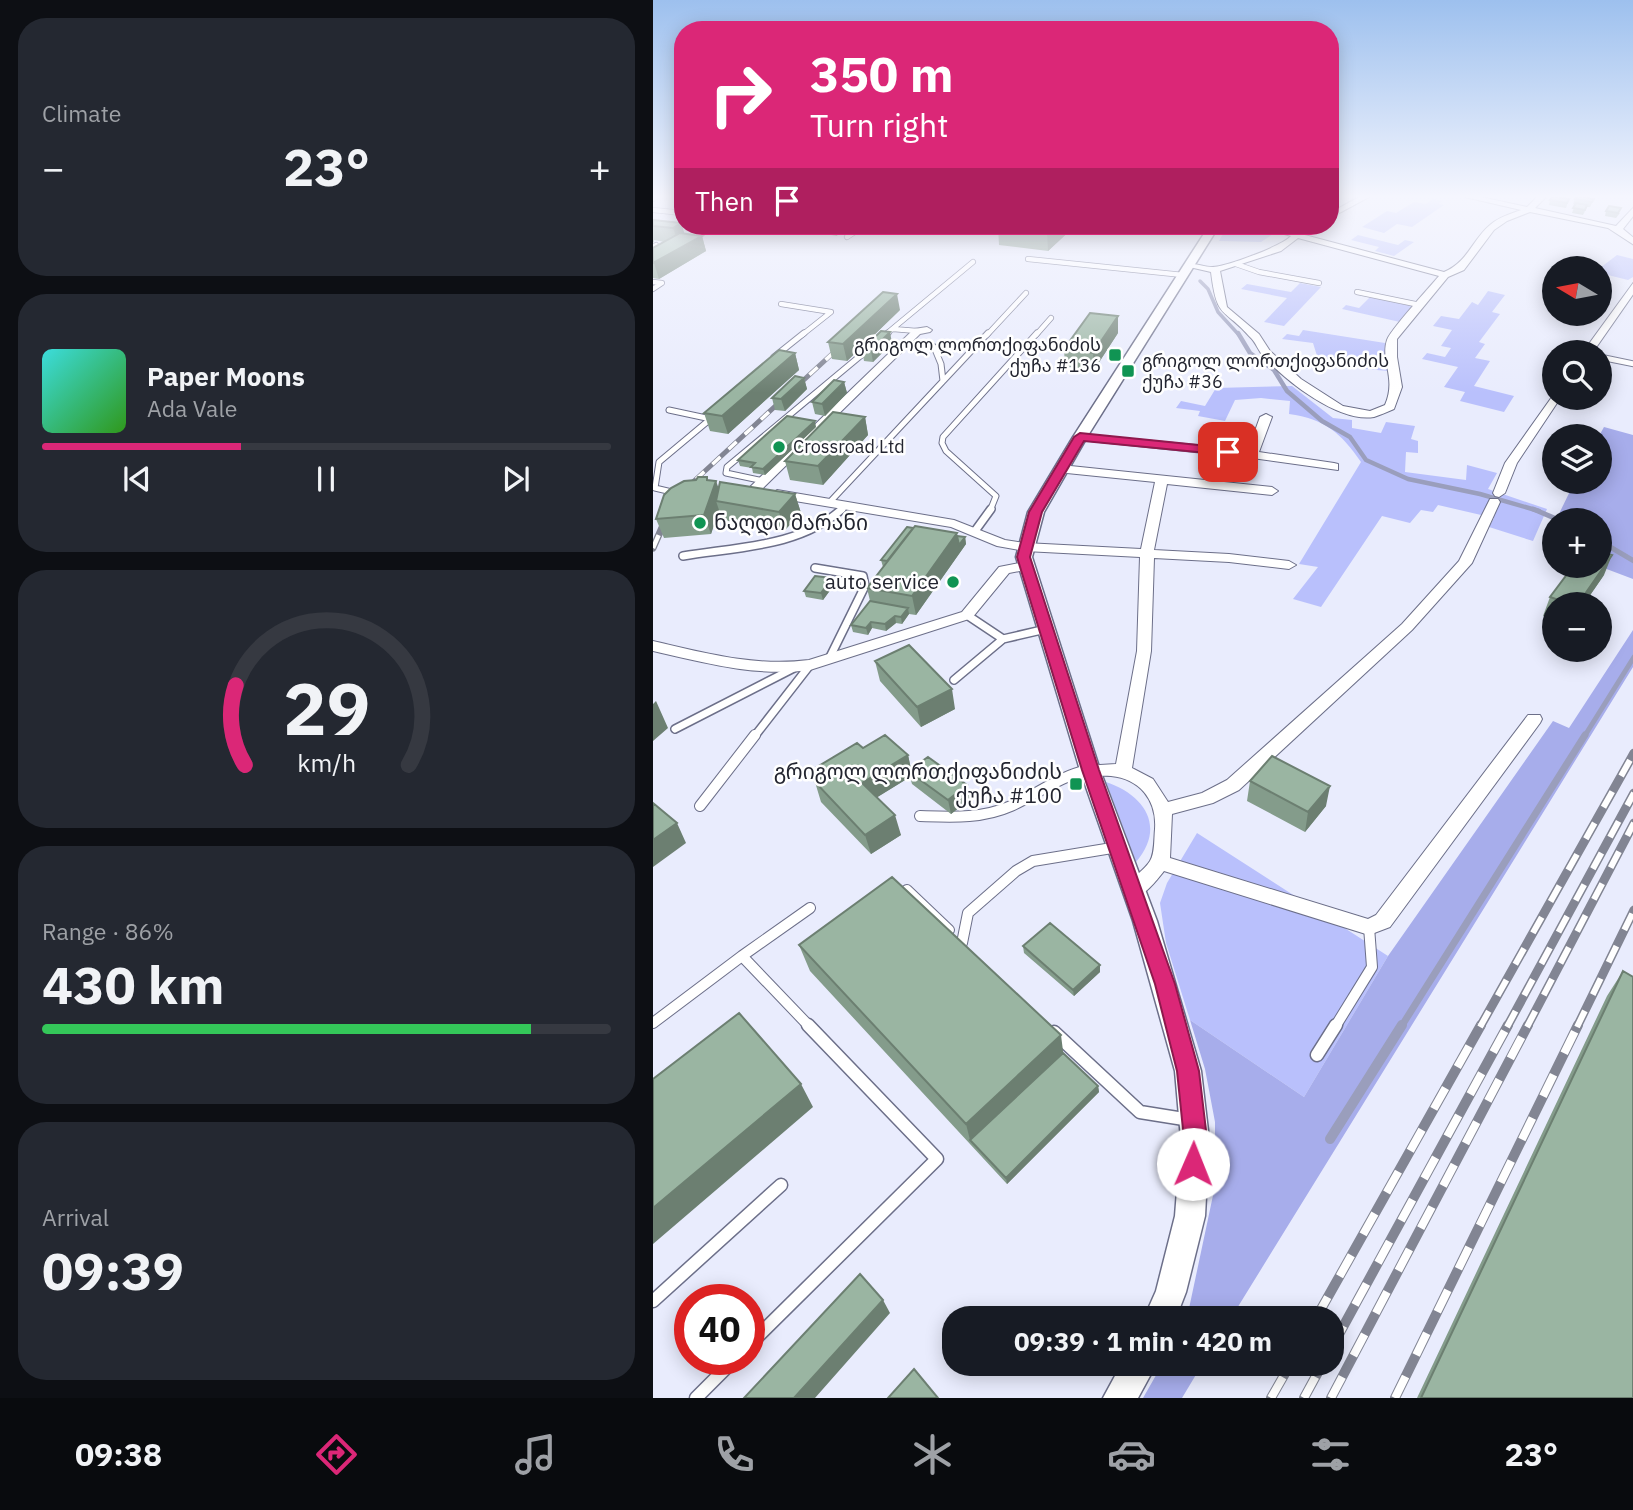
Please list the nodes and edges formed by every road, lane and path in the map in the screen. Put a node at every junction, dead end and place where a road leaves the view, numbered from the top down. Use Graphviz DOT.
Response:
graph roads {
  1 [pos="973,262"];
  2 [pos="1071,262"];
  3 [pos="1191,262"];
  4 [pos="1241,262"];
  5 [pos="1398,262"];
  6 [pos="1466,262"];
  7 [pos="1236,264"];
  8 [pos="1215,270"];
  9 [pos="1186,271"];
  10 [pos="1445,275"];
  11 [pos="653,282"];
  12 [pos="1319,283"];
  13 [pos="1633,285"];
  14 [pos="653,289"];
  15 [pos="1357,292"];
  16 [pos="1026,293"];
  17 [pos="781,304"];
  18 [pos="1420,305"];
  19 [pos="1051,318"];
  20 [pos="893,329"];
  21 [pos="922,330"];
  22 [pos="1596,340"];
  23 [pos="934,347"];
  24 [pos="1612,360"];
  25 [pos="769,362"];
  26 [pos="1633,365"];
  27 [pos="943,381"];
  28 [pos="669,410"];
  29 [pos="1546,410"];
  30 [pos="720,411"];
  31 [pos="1266,417"];
  32 [pos="711,419"];
  33 [pos="1080,437"];
  34 [pos="1252,454"];
  35 [pos="656,461"];
  36 [pos="1334,467"];
  37 [pos="1061,469"];
  38 [pos="1161,481"];
  39 [pos="754,488"];
  40 [pos="1272,491"];
  41 [pos="680,494"];
  42 [pos="829,503"];
  43 [pos="845,506"];
  44 [pos="975,531"];
  45 [pos="1025,547"];
  46 [pos="1147,554"];
  47 [pos="683,556"];
  48 [pos="1289,565"];
  49 [pos="1025,566"];
  50 [pos="815,568"];
  51 [pos="967,615"];
  52 [pos="1046,629"];
  53 [pos="1003,639"];
  54 [pos="653,646"];
  55 [pos="829,659"];
  56 [pos="802,667"];
  57 [pos="954,680"];
  58 [pos="1534,719"];
  59 [pos="675,729"];
  60 [pos="1090,770"];
  61 [pos="1123,770"];
  62 [pos="700,806"];
  63 [pos="1162,810"];
  64 [pos="920,816"];
  65 [pos="1118,847"];
  66 [pos="1159,862"];
  67 [pos="907,890"];
  68 [pos="1134,890"];
  69 [pos="810,908"];
  70 [pos="1369,927"];
  71 [pos="962,943"];
  72 [pos="972,953"];
  73 [pos="742,956"];
  74 [pos="653,1023"];
  75 [pos="1048,1026"];
  76 [pos="1317,1055"];
  77 [pos="1193,1120"];
  78 [pos="781,1185"];
  79 [pos="653,1301"];
  80 [pos="1165,1306"];
  81 [pos="765,1329"];
  82 [pos="719,1375"];
  83 [pos="1133,1376"];
  84 [pos="696,1398"];
  85 [pos="1119,1398"];
  1 -- 20 [label="lane"];
  2 -- 9 [label="lane"];
  3 -- 9 [label="street"];
  4 -- 7 [label="street"];
  5 -- 10 [label="street"];
  6 -- 10 [label="street"];
  7 -- 8 [label="street"];
  7 -- 12 [label="lane"];
  8 -- 9 [label="street"];
  8 -- 18 [label="street"];
  9 -- 33 [label="street"];
  10 -- 18 [label="street"];
  11 -- 14 [label="lane"];
  13 -- 22 [label="street"];
  15 -- 18 [label="lane"];
  16 -- 27 [label="lane"];
  17 -- 25 [label="lane"];
  19 -- 44 [label="lane"];
  20 -- 21 [label="lane"];
  20 -- 39 [label="lane"];
  21 -- 39 [label="street"];
  23 -- 27 [label="lane"];
  24 -- 26 [label="lane"];
  27 -- 42 [label="lane"];
  28 -- 32 [label="lane"];
  29 -- 63 [label="street"];
  30 -- 32 [label="lane"];
  31 -- 34 [label="street"];
  32 -- 35 [label="lane"];
  33 -- 34 [label="street"];
  33 -- 37 [label="street"];
  34 -- 36 [label="street"];
  35 -- 41 [label="lane"];
  37 -- 38 [label="street"];
  37 -- 45 [label="street"];
  38 -- 40 [label="street"];
  38 -- 46 [label="street"];
  39 -- 42 [label="street"];
  42 -- 43 [label="street"];
  43 -- 44 [label="street"];
  43 -- 47 [label="lane"];
  44 -- 45 [label="street"];
  45 -- 46 [label="street"];
  45 -- 49 [label="street"];
  46 -- 48 [label="street"];
  46 -- 61 [label="street"];
  49 -- 51 [label="street"];
  49 -- 52 [label="street"];
  50 -- 55 [label="lane"];
  51 -- 53 [label="lane"];
  51 -- 55 [label="street"];
  52 -- 53 [label="lane"];
  52 -- 60 [label="street"];
  53 -- 57 [label="lane"];
  54 -- 56 [label="street"];
  55 -- 56 [label="street"];
  56 -- 59 [label="lane"];
  56 -- 62 [label="lane"];
  58 -- 70 [label="street"];
  60 -- 61 [label="street"];
  60 -- 64 [label="lane"];
  60 -- 65 [label="street"];
  61 -- 63 [label="street"];
  63 -- 66 [label="street"];
  65 -- 68 [label="street"];
  65 -- 71 [label="lane"];
  66 -- 68 [label="street"];
  66 -- 70 [label="street"];
  67 -- 71 [label="lane"];
  68 -- 77 [label="street"];
  69 -- 73 [label="lane"];
  70 -- 76 [label="lane"];
  71 -- 72 [label="lane"];
  73 -- 74 [label="lane"];
  73 -- 81 [label="lane"];
  75 -- 77 [label="lane"];
  77 -- 80 [label="street"];
  78 -- 79 [label="lane"];
  82 -- 84 [label="lane"];
  83 -- 85 [label="street"];
}
